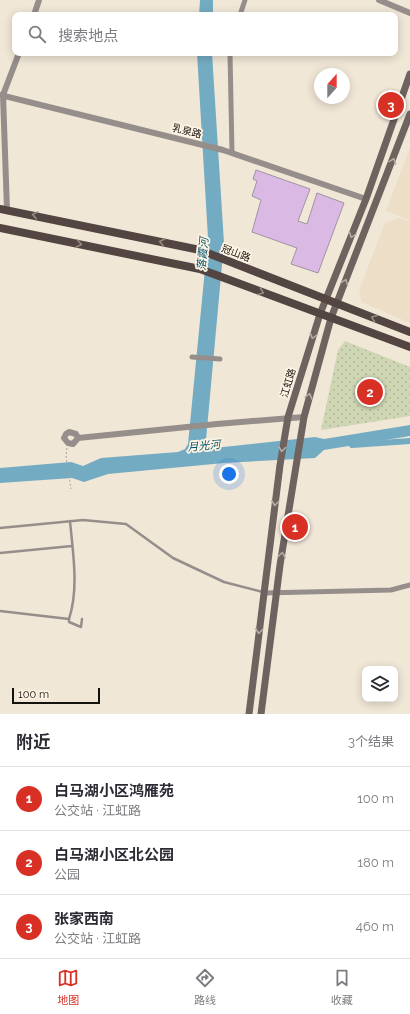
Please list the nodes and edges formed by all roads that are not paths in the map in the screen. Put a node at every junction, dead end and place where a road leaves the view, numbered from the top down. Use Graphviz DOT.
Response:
graph roads {
  1 [pos="39,0"];
  2 [pos="245,0"];
  3 [pos="378,0"];
  4 [pos="35,12"];
  5 [pos="241,12"];
  6 [pos="410,13"];
  7 [pos="18,56"];
  8 [pos="230,56"];
  9 [pos="410,74"];
  10 [pos="2,95"];
  11 [pos="410,114"];
  12 [pos="232,153"];
  13 [pos="366,199"];
  14 [pos="4,209"];
  15 [pos="0,228"];
  16 [pos="327,299"];
  17 [pos="337,303"];
  18 [pos="320,314"];
  19 [pos="331,318"];
  20 [pos="410,332"];
  21 [pos="410,347"];
  22 [pos="192,358"];
  23 [pos="220,359"];
  24 [pos="288,417"];
  25 [pos="304,417"];
  26 [pos="78,438"];
  27 [pos="70,521"];
  28 [pos="0,528"];
  29 [pos="72,546"];
  30 [pos="0,553"];
  31 [pos="410,585"];
  32 [pos="264,593"];
  33 [pos="277,594"];
  34 [pos="0,611"];
  35 [pos="69,619"];
  36 [pos="82,619"];
  37 [pos="249,714"];
  38 [pos="261,714"];
  1 -- 4 [label="street"];
  2 -- 5 [label="street"];
  3 -- 6 [label="street"];
  7 -- 10 [label="street"];
  8 -- 12 [label="street"];
  9 -- 13 [label="main road, 江虹路"];
  10 -- 12 [label="street, 乳泉路"];
  10 -- 14 [label="street"];
  17 -- 11 [label="main road, one-way"];
  12 -- 13 [label="street, 乳泉路"];
  13 -- 16 [label="main road, 江虹路, one-way"];
  16 -- 14 [label="main road, 冠山路, one-way"];
  15 -- 18 [label="main road, one-way"];
  16 -- 17 [label="main road, 冠山路"];
  16 -- 18 [label="main road, 江虹路"];
  17 -- 19 [label="main road"];
  20 -- 17 [label="main road, 冠山路, one-way"];
  18 -- 19 [label="main road"];
  18 -- 24 [label="main road, 江虹路, one-way"];
  19 -- 21 [label="main road"];
  25 -- 19 [label="main road, one-way"];
  22 -- 23 [label="street"];
  24 -- 25 [label="street"];
  24 -- 26 [label="street"];
  24 -- 32 [label="main road, 江虹路, one-way"];
  33 -- 25 [label="main road, one-way"];
  27 -- 28 [label="lane"];
  27 -- 29 [label="lane"];
  27 -- 32 [label="lane"];
  29 -- 30 [label="lane"];
  29 -- 35 [label="lane"];
  31 -- 33 [label="street"];
  32 -- 33 [label="street"];
  32 -- 37 [label="main road, 江虹路, one-way"];
  33 -- 38 [label="main road"];
  34 -- 35 [label="lane"];
  35 -- 36 [label="lane"];
}
